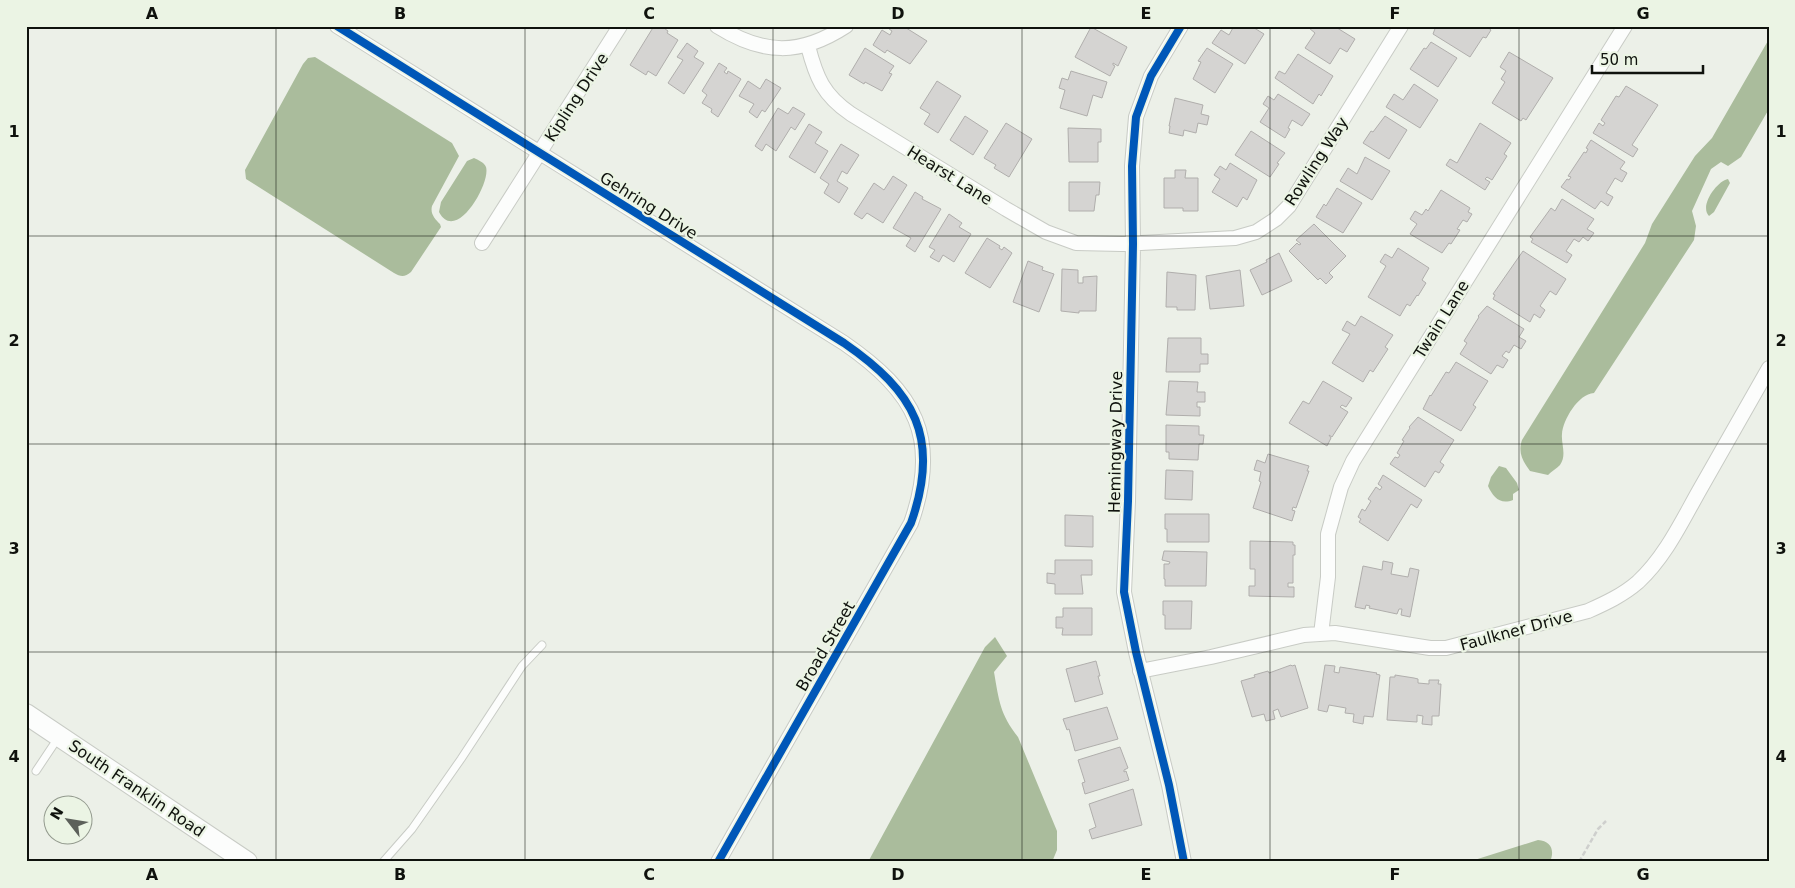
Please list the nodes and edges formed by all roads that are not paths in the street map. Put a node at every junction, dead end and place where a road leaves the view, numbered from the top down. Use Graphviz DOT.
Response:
graph roads {
  1 [pos="337,26"];
  2 [pos="620,26"];
  3 [pos="717,26"];
  4 [pos="846,26"];
  5 [pos="1181,26"];
  6 [pos="1401,26"];
  7 [pos="1626,26"];
  8 [pos="808,46"];
  9 [pos="540,153"];
  10 [pos="482,243"];
  11 [pos="1133,244"];
  12 [pos="1769,368"];
  13 [pos="921,433"];
  14 [pos="1321,634"];
  15 [pos="542,645"];
  16 [pos="1140,671"];
  17 [pos="26,714"];
  18 [pos="60,736"];
  19 [pos="36,771"];
  20 [pos="247,862"];
  21 [pos="383,862"];
  22 [pos="718,862"];
  23 [pos="1184,862"];
  1 -- 9 [label="street, Gehring Drive"];
  2 -- 9 [label="street, Kipling Drive"];
  3 -- 8 [label="street"];
  4 -- 8 [label="street"];
  5 -- 11 [label="street, Hemingway Drive"];
  6 -- 11 [label="street, Rowling Way"];
  7 -- 14 [label="street, Twain Lane"];
  8 -- 11 [label="street, Hearst Lane"];
  9 -- 10 [label="street, Kipling Drive"];
  9 -- 13 [label="street, Gehring Drive"];
  11 -- 16 [label="street, Hemingway Drive"];
  12 -- 14 [label="street, Faulkner Drive"];
  13 -- 22 [label="street, Broad Street"];
  14 -- 16 [label="street, Faulkner Drive"];
  15 -- 21 [label="lane"];
  16 -- 23 [label="street, Hemingway Drive"];
  17 -- 18 [label="main road, South Franklin Road"];
  18 -- 19 [label="lane"];
  18 -- 20 [label="main road, South Franklin Road"];
}
